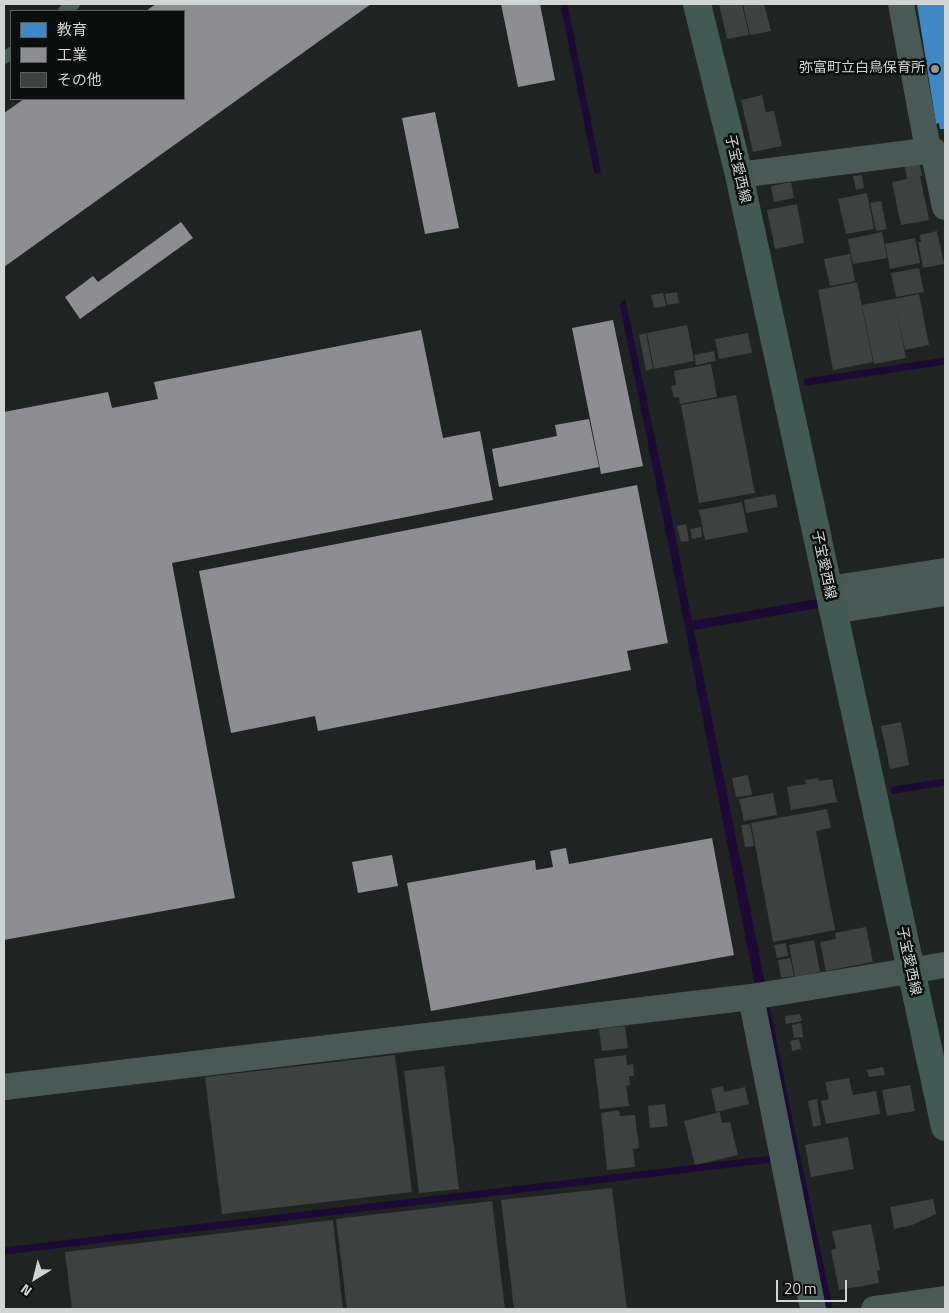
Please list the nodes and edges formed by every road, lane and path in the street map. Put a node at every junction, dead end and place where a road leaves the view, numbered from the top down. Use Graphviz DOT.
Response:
graph roads {
  1 [pos="697,4"];
  2 [pos="901,4"];
  3 [pos="936,153"];
  4 [pos="739,176"];
  5 [pos="945,207"];
  6 [pos="945,571"];
  7 [pos="945,593"];
  8 [pos="831,600"];
  9 [pos="945,965"];
  10 [pos="910,970"];
  11 [pos="761,995"];
  12 [pos="4,1087"];
  13 [pos="945,1127"];
  14 [pos="945,1299"];
  15 [pos="813,1309"];
  16 [pos="874,1309"];
  1 -- 4 [label="main road, 子宝愛西線"];
  2 -- 3 [label="street"];
  3 -- 4 [label="street"];
  3 -- 5 [label="street"];
  4 -- 8 [label="main road, 子宝愛西線"];
  6 -- 8 [label="street"];
  7 -- 8 [label="street"];
  8 -- 10 [label="main road, 子宝愛西線"];
  9 -- 10 [label="street"];
  10 -- 11 [label="street"];
  10 -- 13 [label="main road, 子宝愛西線"];
  11 -- 12 [label="street"];
  11 -- 15 [label="street"];
  14 -- 16 [label="street"];
}
